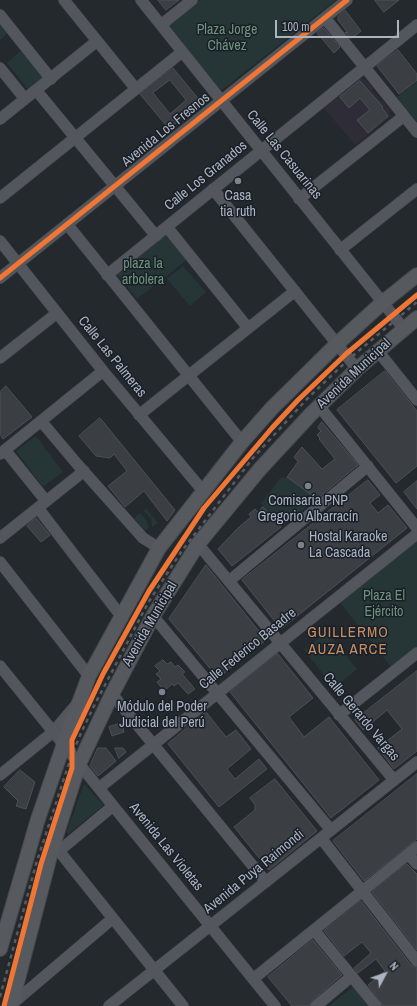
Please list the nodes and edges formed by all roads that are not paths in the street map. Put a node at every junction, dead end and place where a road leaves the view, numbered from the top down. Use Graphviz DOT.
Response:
graph roads {
  1 [pos="64,0"];
  2 [pos="141,0"];
  3 [pos="192,0"];
  4 [pos="347,0"];
  5 [pos="0,15"];
  6 [pos="325,18"];
  7 [pos="161,25"];
  8 [pos="417,25"];
  9 [pos="97,41"];
  10 [pos="182,52"];
  11 [pos="365,67"];
  12 [pos="0,68"];
  13 [pos="51,79"];
  14 [pos="136,89"];
  15 [pos="36,90"];
  16 [pos="25,99"];
  17 [pos="221,101"];
  18 [pos="404,116"];
  19 [pos="0,119"];
  20 [pos="417,132"];
  21 [pos="75,138"];
  22 [pos="261,151"];
  23 [pos="115,186"];
  24 [pos="214,189"];
  25 [pos="417,189"];
  26 [pos="0,198"];
  27 [pos="299,199"];
  28 [pos="67,224"];
  29 [pos="167,227"];
  30 [pos="156,236"];
  31 [pos="0,241"];
  32 [pos="340,250"];
  33 [pos="18,264"];
  34 [pos="107,275"];
  35 [pos="417,275"];
  36 [pos="0,278"];
  37 [pos="294,291"];
  38 [pos="382,303"];
  39 [pos="56,312"];
  40 [pos="417,318"];
  41 [pos="248,328"];
  42 [pos="404,329"];
  43 [pos="337,344"];
  44 [pos="378,351"];
  45 [pos="0,358"];
  46 [pos="357,369"];
  47 [pos="103,371"];
  48 [pos="188,376"];
  49 [pos="417,400"];
  50 [pos="319,406"];
  51 [pos="139,415"];
  52 [pos="41,421"];
  53 [pos="242,442"];
  54 [pos="1,453"];
  55 [pos="368,466"];
  56 [pos="84,471"];
  57 [pos="203,491"];
  58 [pos="42,504"];
  59 [pos="417,528"];
  60 [pos="417,534"];
  61 [pos="0,538"];
  62 [pos="198,544"];
  63 [pos="159,548"];
  64 [pos="0,562"];
  65 [pos="229,582"];
  66 [pos="121,616"];
  67 [pos="153,616"];
  68 [pos="280,643"];
  69 [pos="417,654"];
  70 [pos="0,666"];
  71 [pos="90,676"];
  72 [pos="217,693"];
  73 [pos="112,694"];
  74 [pos="80,701"];
  75 [pos="340,715"];
  76 [pos="53,732"];
  77 [pos="154,744"];
  78 [pos="63,745"];
  79 [pos="417,762"];
  80 [pos="79,764"];
  81 [pos="0,774"];
  82 [pos="394,780"];
  83 [pos="99,788"];
  84 [pos="113,806"];
  85 [pos="332,830"];
  86 [pos="321,838"];
  87 [pos="413,850"];
  88 [pos="55,851"];
  89 [pos="417,864"];
  90 [pos="266,882"];
  91 [pos="362,891"];
  92 [pos="112,919"];
  93 [pos="210,926"];
  94 [pos="314,930"];
  95 [pos="0,949"];
  96 [pos="417,961"];
  97 [pos="154,970"];
  98 [pos="352,976"];
  99 [pos="253,979"];
  100 [pos="11,1005"];
  101 [pos="109,1006"];
  102 [pos="183,1006"];
  103 [pos="275,1006"];
  104 [pos="316,1006"];
  105 [pos="376,1006"];
  1 -- 9 [label="street"];
  2 -- 7 [label="street, Calle Las Casuarinas"];
  3 -- 7 [label="street"];
  4 -- 6 [label="street, Avenida Los Fresnos"];
  5 -- 13 [label="street"];
  6 -- 11 [label="street"];
  6 -- 17 [label="street, Avenida Los Fresnos"];
  7 -- 10 [label="street, Calle Las Casuarinas"];
  8 -- 11 [label="street, Calle Los Granados"];
  9 -- 13 [label="street"];
  9 -- 14 [label="street"];
  10 -- 14 [label="street"];
  10 -- 17 [label="street, Calle Las Casuarinas"];
  11 -- 18 [label="street"];
  11 -- 22 [label="street, Calle Los Granados"];
  12 -- 16 [label="street"];
  13 -- 15 [label="street"];
  14 -- 21 [label="street"];
  15 -- 16 [label="street"];
  15 -- 21 [label="street"];
  16 -- 19 [label="street"];
  17 -- 22 [label="street, Calle Las Casuarinas"];
  17 -- 23 [label="street, Avenida Los Fresnos"];
  18 -- 20 [label="street"];
  18 -- 27 [label="street"];
  21 -- 23 [label="street"];
  21 -- 26 [label="street"];
  22 -- 24 [label="street, Calle Los Granados"];
  22 -- 27 [label="street, Calle Las Casuarinas"];
  23 -- 28 [label="street, Avenida Los Fresnos"];
  23 -- 30 [label="street"];
  24 -- 29 [label="street, Calle Los Granados"];
  24 -- 37 [label="street"];
  25 -- 32 [label="street"];
  27 -- 32 [label="street, Calle Las Casuarinas"];
  28 -- 33 [label="street, Avenida Los Fresnos"];
  28 -- 34 [label="street"];
  29 -- 30 [label="street, Calle Los Granados"];
  29 -- 41 [label="street"];
  30 -- 34 [label="street, Calle Los Granados"];
  31 -- 33 [label="street, Calle Las Palmeras"];
  32 -- 38 [label="street, Calle Las Casuarinas"];
  33 -- 36 [label="street, Avenida Los Fresnos"];
  33 -- 39 [label="street, Calle Las Palmeras"];
  34 -- 48 [label="street"];
  35 -- 38 [label="main road, Avenida Municipal"];
  37 -- 41 [label="street"];
  37 -- 43 [label="street"];
  38 -- 42 [label="street, Calle Las Casuarinas"];
  38 -- 43 [label="main road, Avenida Municipal"];
  39 -- 45 [label="street"];
  39 -- 47 [label="street, Calle Las Palmeras"];
  40 -- 42 [label="main road, Avenida Municipal"];
  41 -- 48 [label="street"];
  42 -- 44 [label="main road, Avenida Municipal"];
  43 -- 46 [label="street"];
  43 -- 53 [label="main road, Avenida Municipal"];
  44 -- 46 [label="main road, Avenida Municipal"];
  44 -- 49 [label="street"];
  46 -- 50 [label="main road, Avenida Municipal"];
  47 -- 51 [label="street, Calle Las Palmeras"];
  47 -- 52 [label="street"];
  48 -- 51 [label="street"];
  48 -- 53 [label="street"];
  50 -- 55 [label="street"];
  50 -- 62 [label="main road, Avenida Municipal"];
  51 -- 57 [label="street, Calle Las Palmeras"];
  52 -- 54 [label="street"];
  52 -- 56 [label="street"];
  53 -- 57 [label="main road, Avenida Municipal"];
  54 -- 58 [label="street"];
  55 -- 59 [label="street"];
  55 -- 65 [label="street"];
  56 -- 58 [label="street"];
  56 -- 63 [label="street"];
  57 -- 63 [label="main road, Avenida Municipal"];
  58 -- 61 [label="street"];
  58 -- 66 [label="street"];
  60 -- 68 [label="street, Calle Federico Basadre"];
  62 -- 65 [label="street, Calle Gerardo Vargas"];
  62 -- 67 [label="main road, Avenida Municipal"];
  63 -- 66 [label="main road, Avenida Municipal"];
  64 -- 71 [label="street"];
  65 -- 68 [label="street, Calle Gerardo Vargas"];
  66 -- 71 [label="main road, Avenida Municipal"];
  67 -- 72 [label="street"];
  67 -- 73 [label="main road, Avenida Municipal"];
  68 -- 72 [label="street, Calle Federico Basadre"];
  68 -- 75 [label="street, Calle Gerardo Vargas"];
  69 -- 75 [label="street"];
  70 -- 76 [label="street, Avenida Las Violetas"];
  71 -- 74 [label="main road, Avenida Municipal"];
  72 -- 77 [label="street, Calle Federico Basadre"];
  72 -- 85 [label="street"];
  73 -- 77 [label="street"];
  73 -- 80 [label="main road, Avenida Municipal"];
  74 -- 76 [label="street"];
  74 -- 78 [label="main road, Avenida Municipal"];
  75 -- 82 [label="street, Calle Gerardo Vargas"];
  76 -- 78 [label="street, Avenida Las Violetas"];
  76 -- 81 [label="street"];
  77 -- 83 [label="street, Calle Federico Basadre"];
  77 -- 90 [label="street"];
  78 -- 80 [label="street, Avenida Las Violetas"];
  78 -- 95 [label="main road, Avenida Municipal"];
  79 -- 82 [label="street, Avenida Puya Raimondi"];
  80 -- 83 [label="street, Avenida Las Violetas"];
  80 -- 88 [label="main road, Avenida Municipal"];
  82 -- 85 [label="street, Avenida Puya Raimondi"];
  83 -- 84 [label="street, Avenida Las Violetas"];
  84 -- 88 [label="street"];
  84 -- 93 [label="street, Avenida Las Violetas"];
  85 -- 86 [label="street, Avenida Puya Raimondi"];
  86 -- 90 [label="street, Avenida Puya Raimondi"];
  86 -- 91 [label="street"];
  87 -- 89 [label="street"];
  87 -- 91 [label="street"];
  88 -- 92 [label="street"];
  88 -- 100 [label="main road, Avenida Municipal"];
  90 -- 93 [label="street, Avenida Puya Raimondi"];
  91 -- 94 [label="street"];
  91 -- 96 [label="street"];
  92 -- 97 [label="street"];
  92 -- 100 [label="street"];
  93 -- 97 [label="street, Avenida Puya Raimondi"];
  93 -- 99 [label="street, Avenida Las Violetas"];
  94 -- 98 [label="street"];
  94 -- 99 [label="street"];
  97 -- 101 [label="street, Avenida Puya Raimondi"];
  97 -- 102 [label="street"];
  98 -- 104 [label="street"];
  98 -- 105 [label="street"];
  99 -- 103 [label="street, Avenida Las Violetas"];
}
